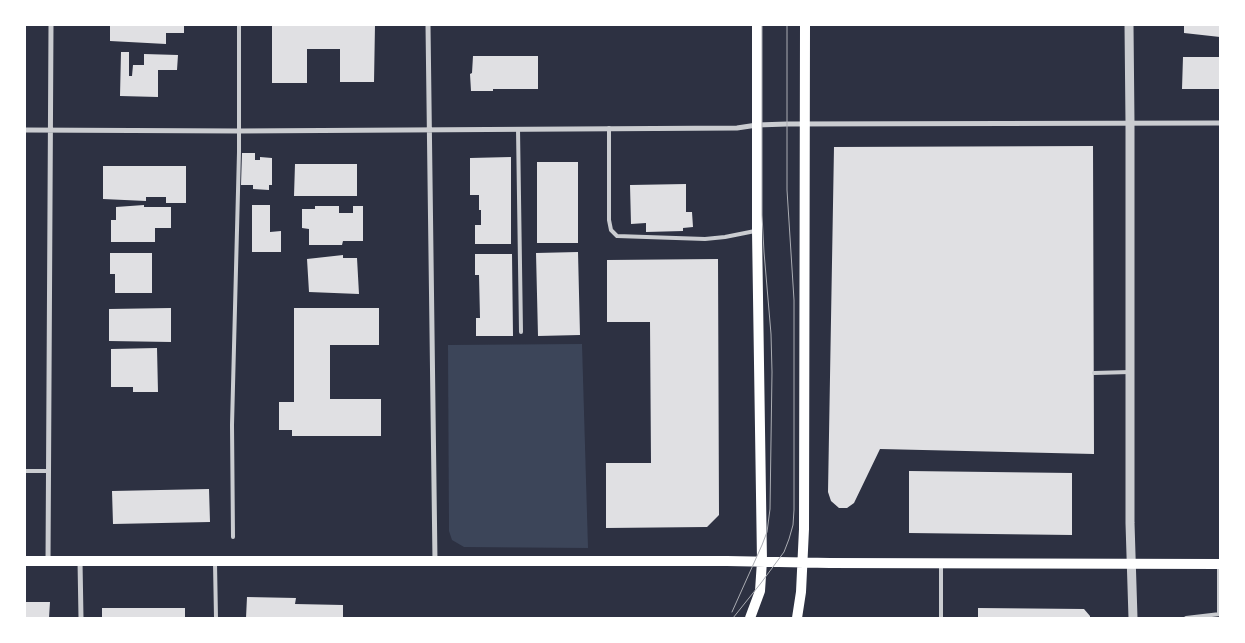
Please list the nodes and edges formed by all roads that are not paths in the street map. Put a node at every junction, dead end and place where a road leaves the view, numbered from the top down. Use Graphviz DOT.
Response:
graph roads {
  1 [pos="51,25"];
  2 [pos="239,25"];
  3 [pos="428,25"];
  4 [pos="757,25"];
  5 [pos="805,25"];
  6 [pos="1129,25"];
  7 [pos="1130,123"];
  8 [pos="1220,123"];
  9 [pos="805,124"];
  10 [pos="757,125"];
  11 [pos="518,128"];
  12 [pos="608,128"];
  13 [pos="25,130"];
  14 [pos="50,130"];
  15 [pos="430,130"];
  16 [pos="239,131"];
  17 [pos="758,231"];
  18 [pos="521,332"];
  19 [pos="1130,372"];
  20 [pos="1094,373"];
  21 [pos="25,471"];
  22 [pos="49,471"];
  23 [pos="233,537"];
  24 [pos="25,561"];
  25 [pos="48,561"];
  26 [pos="80,561"];
  27 [pos="215,561"];
  28 [pos="435,561"];
  29 [pos="762,561"];
  30 [pos="802,562"];
  31 [pos="941,563"];
  32 [pos="1131,564"];
  33 [pos="1220,564"];
  34 [pos="1220,614"];
  35 [pos="81,618"];
  36 [pos="216,618"];
  37 [pos="750,618"];
  38 [pos="797,618"];
  39 [pos="941,618"];
  40 [pos="1133,618"];
  41 [pos="1186,618"];
  1 -- 14 [label="street"];
  2 -- 16 [label="lane"];
  3 -- 15 [label="street"];
  4 -- 10 [label="main road"];
  5 -- 9 [label="main road"];
  6 -- 7 [label="street"];
  7 -- 8 [label="street"];
  7 -- 9 [label="street"];
  7 -- 19 [label="street"];
  9 -- 10 [label="street"];
  9 -- 30 [label="main road"];
  10 -- 12 [label="street"];
  10 -- 17 [label="main road"];
  11 -- 12 [label="street"];
  11 -- 15 [label="street"];
  11 -- 18 [label="lane"];
  12 -- 17 [label="lane"];
  13 -- 14 [label="street"];
  14 -- 16 [label="street"];
  14 -- 22 [label="street"];
  15 -- 16 [label="street"];
  15 -- 28 [label="street"];
  16 -- 23 [label="lane"];
  17 -- 29 [label="main road"];
  19 -- 20 [label="lane"];
  19 -- 32 [label="street"];
  21 -- 22 [label="lane"];
  22 -- 25 [label="street"];
  24 -- 25 [label="main road"];
  25 -- 26 [label="main road"];
  26 -- 27 [label="main road"];
  26 -- 35 [label="street"];
  27 -- 28 [label="main road"];
  27 -- 36 [label="lane"];
  28 -- 29 [label="main road"];
  29 -- 30 [label="main road"];
  29 -- 37 [label="main road"];
  30 -- 31 [label="main road"];
  30 -- 38 [label="main road"];
  31 -- 32 [label="main road"];
  31 -- 39 [label="lane"];
  32 -- 33 [label="main road"];
  32 -- 40 [label="street"];
  33 -- 34 [label="lane"];
  34 -- 41 [label="lane"];
}
